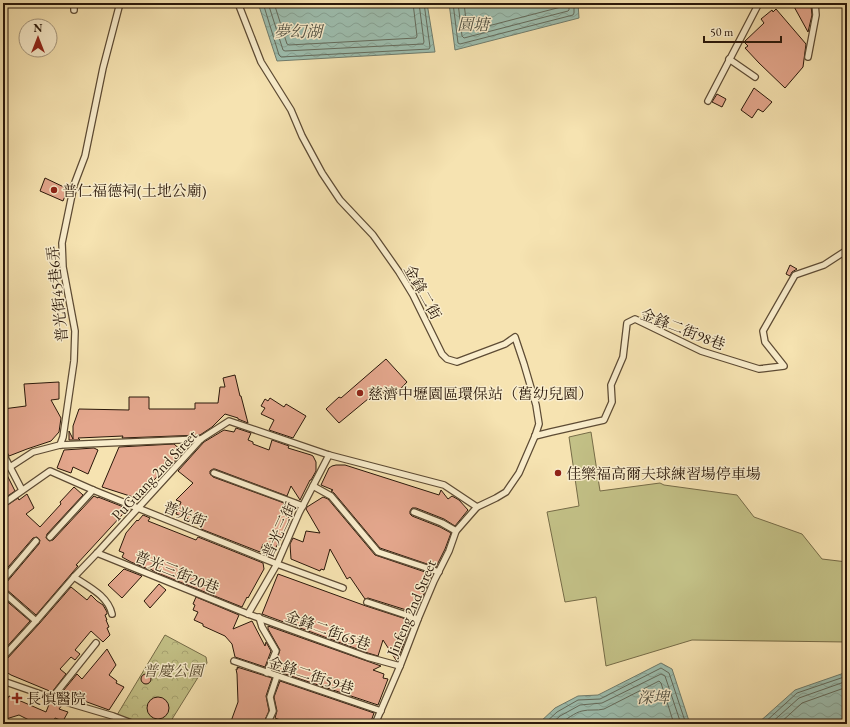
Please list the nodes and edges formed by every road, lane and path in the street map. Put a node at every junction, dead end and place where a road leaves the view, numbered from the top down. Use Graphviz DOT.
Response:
graph roads {
  1 [pos="74,3"];
  2 [pos="120,3"];
  3 [pos="238,3"];
  4 [pos="761,3"];
  5 [pos="815,3"];
  6 [pos="74,10"];
  7 [pos="808,57"];
  8 [pos="729,60"];
  9 [pos="755,78"];
  10 [pos="708,101"];
  11 [pos="847,250"];
  12 [pos="535,436"];
  13 [pos="201,439"];
  14 [pos="60,445"];
  15 [pos="3,454"];
  16 [pos="329,456"];
  17 [pos="10,466"];
  18 [pos="214,473"];
  19 [pos="313,486"];
  20 [pos="22,490"];
  21 [pos="93,490"];
  22 [pos="3,504"];
  23 [pos="303,506"];
  24 [pos="477,507"];
  25 [pos="139,508"];
  26 [pos="414,512"];
  27 [pos="456,531"];
  28 [pos="50,537"];
  29 [pos="36,541"];
  30 [pos="97,553"];
  31 [pos="277,564"];
  32 [pos="5,572"];
  33 [pos="439,572"];
  34 [pos="74,577"];
  35 [pos="3,580"];
  36 [pos="343,588"];
  37 [pos="3,592"];
  38 [pos="366,602"];
  39 [pos="112,614"];
  40 [pos="248,614"];
  41 [pos="259,618"];
  42 [pos="418,619"];
  43 [pos="36,621"];
  44 [pos="96,643"];
  45 [pos="3,657"];
  46 [pos="234,661"];
  47 [pos="400,666"];
  48 [pos="267,673"];
  49 [pos="276,676"];
  50 [pos="3,680"];
  51 [pos="52,698"];
  52 [pos="381,711"];
  53 [pos="134,724"];
  54 [pos="269,724"];
  55 [pos="375,724"];
  1 -- 6 [label="lane"];
  2 -- 14 [label="lane, 普光街45巷6弄"];
  3 -- 12 [label="lane, 金鋒二街"];
  4 -- 8 [label="lane"];
  5 -- 7 [label="lane"];
  8 -- 9 [label="lane"];
  8 -- 10 [label="lane"];
  11 -- 12 [label="lane, 金鋒二街98巷"];
  12 -- 24 [label="lane, 金鋒二街"];
  13 -- 14 [label="lane"];
  13 -- 16 [label="lane, PuGuang 2nd Street"];
  13 -- 25 [label="lane, PuGuang 2nd Street"];
  14 -- 17 [label="lane"];
  15 -- 17 [label="lane"];
  16 -- 19 [label="lane, 普光三街"];
  16 -- 24 [label="lane, PuGuang 2nd Street"];
  17 -- 20 [label="lane"];
  18 -- 23 [label="lane"];
  19 -- 23 [label="lane, 普光三街"];
  19 -- 33 [label="lane"];
  20 -- 21 [label="lane, 普光街"];
  20 -- 22 [label="lane, 普光街"];
  21 -- 25 [label="lane, 普光街"];
  21 -- 28 [label="lane"];
  23 -- 31 [label="lane, 普光三街"];
  24 -- 27 [label="lane, Jinfeng 2nd Street"];
  25 -- 30 [label="lane, PuGuang 2nd Street"];
  25 -- 31 [label="lane, 普光街"];
  26 -- 27 [label="lane"];
  27 -- 33 [label="lane, Jinfeng 2nd Street"];
  29 -- 32 [label="lane"];
  30 -- 34 [label="lane, PuGuang 2nd Street"];
  30 -- 40 [label="lane, 普光三街20巷"];
  31 -- 36 [label="lane, 普光街"];
  31 -- 40 [label="lane, 普光三街"];
  32 -- 35 [label="lane"];
  33 -- 42 [label="lane, Jinfeng 2nd Street"];
  34 -- 39 [label="lane"];
  34 -- 43 [label="lane, PuGuang 2nd Street"];
  37 -- 43 [label="lane"];
  38 -- 42 [label="lane"];
  40 -- 41 [label="lane, 金鋒二街65巷"];
  41 -- 47 [label="lane, 金鋒二街65巷"];
  41 -- 48 [label="lane"];
  42 -- 47 [label="lane, Jinfeng 2nd Street"];
  43 -- 45 [label="lane, PuGuang 2nd Street"];
  44 -- 51 [label="lane"];
  46 -- 48 [label="lane, 金鋒二街59巷"];
  47 -- 52 [label="lane, Jinfeng 2nd Street"];
  48 -- 49 [label="lane, 金鋒二街59巷"];
  49 -- 52 [label="lane, 金鋒二街59巷"];
  49 -- 54 [label="lane"];
  50 -- 51 [label="lane"];
  51 -- 53 [label="lane"];
  52 -- 55 [label="lane, Jinfeng 2nd Street"];
}
